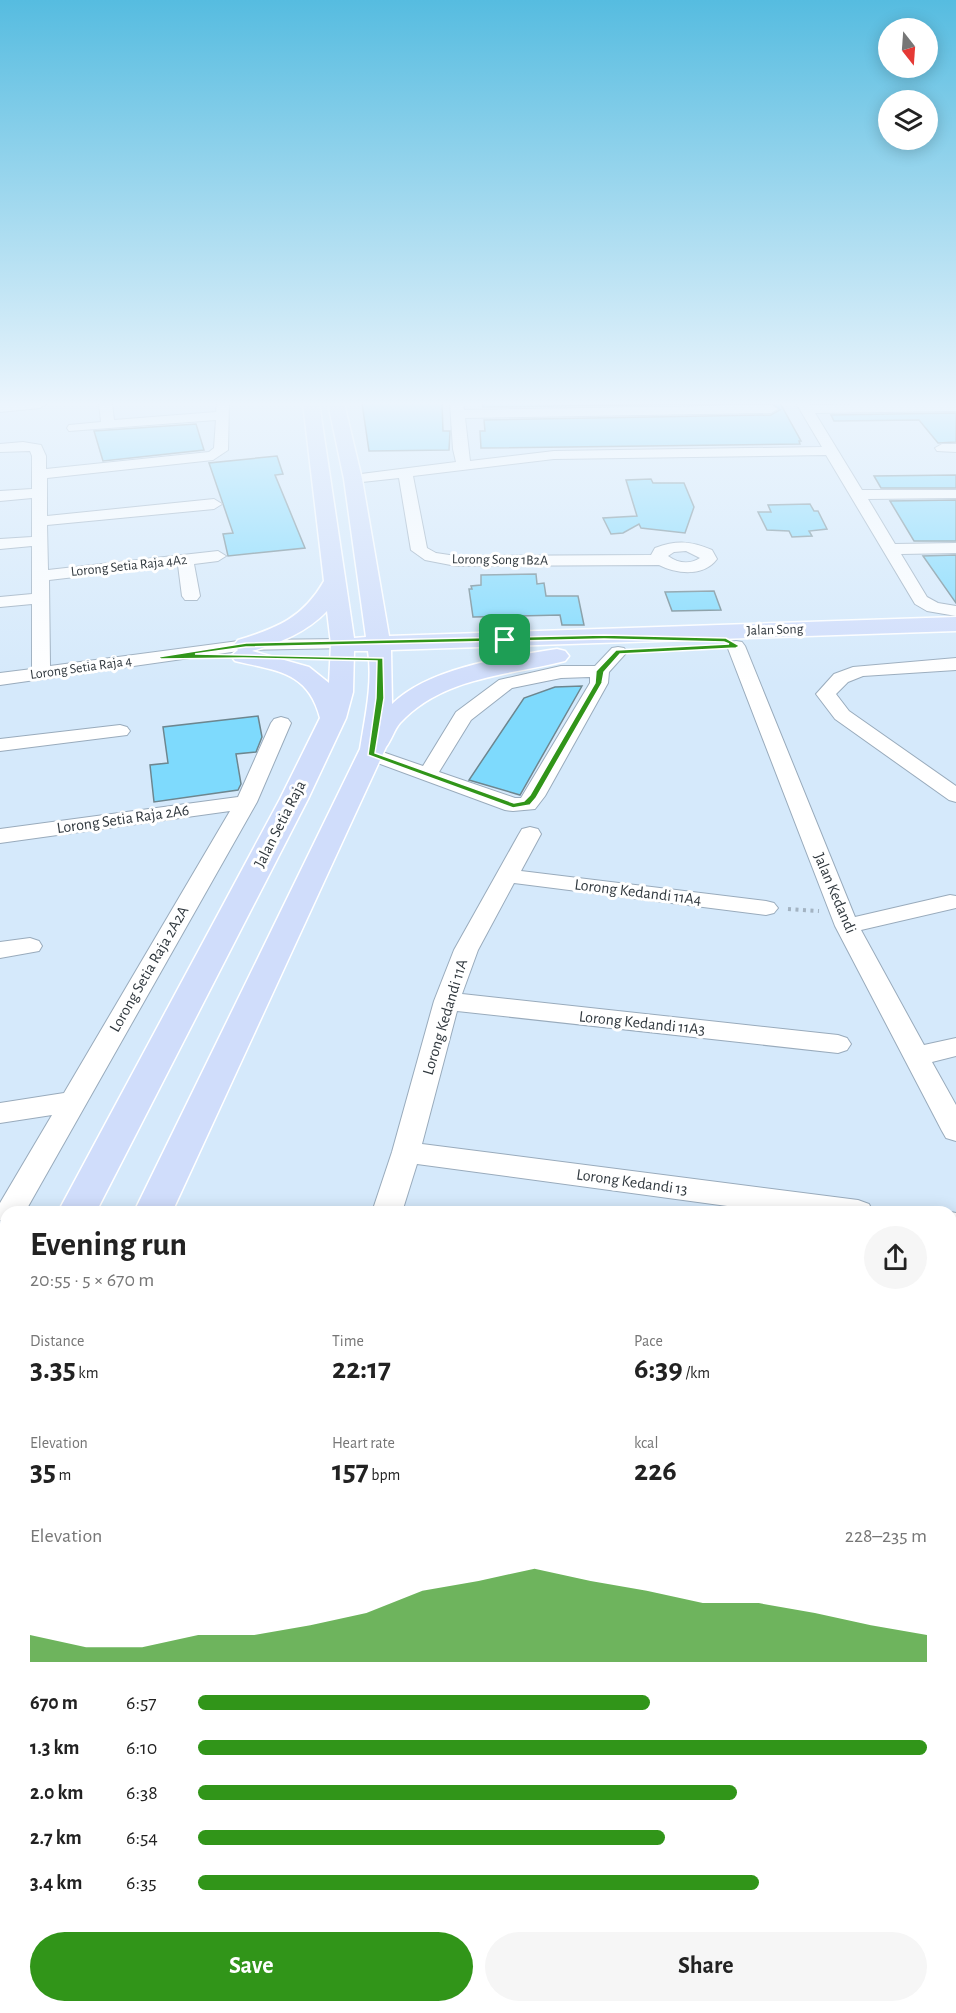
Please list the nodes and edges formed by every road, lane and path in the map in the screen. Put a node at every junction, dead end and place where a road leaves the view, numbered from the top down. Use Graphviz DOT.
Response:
graph roads {
  1 [pos="39,497"];
  2 [pos="323,497"];
  3 [pos="355,497"];
  4 [pos="409,497"];
  5 [pos="859,497"];
  6 [pos="214,504"];
  7 [pos="39,521"];
  8 [pos="39,541"];
  9 [pos="0,544"];
  10 [pos="956,548"];
  11 [pos="891,549"];
  12 [pos="218,556"];
  13 [pos="662,560"];
  14 [pos="185,561"];
  15 [pos="39,576"];
  16 [pos="369,581"];
  17 [pos="334,582"];
  18 [pos="191,596"];
  19 [pos="39,598"];
  20 [pos="0,602"];
  21 [pos="956,611"];
  22 [pos="956,624"];
  23 [pos="956,639"];
  24 [pos="505,640"];
  25 [pos="611,644"];
  26 [pos="736,646"];
  27 [pos="244,650"];
  28 [pos="380,651"];
  29 [pos="343,652"];
  30 [pos="576,653"];
  31 [pos="956,664"];
  32 [pos="600,671"];
  33 [pos="41,674"];
  34 [pos="0,679"];
  35 [pos="333,718"];
  36 [pos="281,723"];
  37 [pos="120,731"];
  38 [pos="0,745"];
  39 [pos="372,751"];
  40 [pos="428,775"];
  41 [pos="956,796"];
  42 [pos="246,802"];
  43 [pos="530,834"];
  44 [pos="0,836"];
  45 [pos="509,876"];
  46 [pos="950,902"];
  47 [pos="766,908"];
  48 [pos="819,912"];
  49 [pos="847,926"];
  50 [pos="30,946"];
  51 [pos="0,950"];
  52 [pos="447,1001"];
  53 [pos="837,1044"];
  54 [pos="956,1047"];
  55 [pos="917,1056"];
  56 [pos="72,1102"];
  57 [pos="0,1113"];
  58 [pos="956,1131"];
  59 [pos="406,1152"];
  60 [pos="13,1206"];
  61 [pos="80,1206"];
  62 [pos="156,1206"];
  63 [pos="389,1206"];
  64 [pos="813,1206"];
  1 -- 7 [label="street"];
  2 -- 17 [label="main road, Jalan Setia Raja"];
  3 -- 16 [label="main road"];
  4 -- 13 [label="street, Lorong Song 1B2A"];
  5 -- 11 [label="street"];
  6 -- 7 [label="street"];
  7 -- 8 [label="street"];
  8 -- 9 [label="street"];
  8 -- 15 [label="street"];
  10 -- 11 [label="street"];
  11 -- 21 [label="street"];
  12 -- 14 [label="street, Lorong Setia Raja 4A2"];
  14 -- 15 [label="street, Lorong Setia Raja 4A2"];
  14 -- 18 [label="street"];
  15 -- 19 [label="street"];
  16 -- 24 [label="main road"];
  16 -- 28 [label="main road"];
  17 -- 27 [label="main road"];
  17 -- 29 [label="main road, Jalan Setia Raja"];
  19 -- 20 [label="street"];
  19 -- 33 [label="street"];
  22 -- 25 [label="main road, Jalan Song"];
  23 -- 26 [label="main road, Jalan Song"];
  24 -- 25 [label="main road, Jalan Song"];
  24 -- 28 [label="main road, Jalan Song"];
  25 -- 26 [label="main road, Jalan Song"];
  25 -- 30 [label="main road, Jalan Song"];
  25 -- 32 [label="street"];
  26 -- 49 [label="street, Jalan Kedandi"];
  27 -- 29 [label="street, Lorong Setia Raja 4"];
  27 -- 33 [label="street, Lorong Setia Raja 4"];
  27 -- 35 [label="main road"];
  28 -- 29 [label="main road, Jalan Song"];
  28 -- 30 [label="main road, Jalan Song"];
  28 -- 39 [label="main road"];
  29 -- 35 [label="main road, Jalan Setia Raja"];
  30 -- 39 [label="main road"];
  31 -- 41 [label="street"];
  32 -- 40 [label="street"];
  32 -- 40 [label="street"];
  33 -- 34 [label="street, Lorong Setia Raja 4"];
  35 -- 61 [label="main road, Jalan Setia Raja"];
  36 -- 42 [label="street, Lorong Setia Raja 2A2A"];
  37 -- 38 [label="street"];
  39 -- 40 [label="street"];
  39 -- 62 [label="main road"];
  42 -- 44 [label="street, Lorong Setia Raja 2A6"];
  42 -- 56 [label="street, Lorong Setia Raja 2A2A"];
  43 -- 45 [label="street, Lorong Kedandi 11A"];
  45 -- 47 [label="street, Lorong Kedandi 11A4"];
  45 -- 52 [label="street, Lorong Kedandi 11A"];
  46 -- 49 [label="street"];
  47 -- 48 [label="path"];
  49 -- 55 [label="street, Jalan Kedandi"];
  50 -- 51 [label="street"];
  52 -- 53 [label="street, Lorong Kedandi 11A3"];
  52 -- 59 [label="street, Lorong Kedandi 11A"];
  54 -- 55 [label="street"];
  55 -- 58 [label="street, Jalan Kedandi"];
  56 -- 57 [label="street"];
  56 -- 60 [label="street, Lorong Setia Raja 2A2A"];
  59 -- 63 [label="street, Lorong Kedandi 11A"];
  59 -- 64 [label="street, Lorong Kedandi 13"];
}
